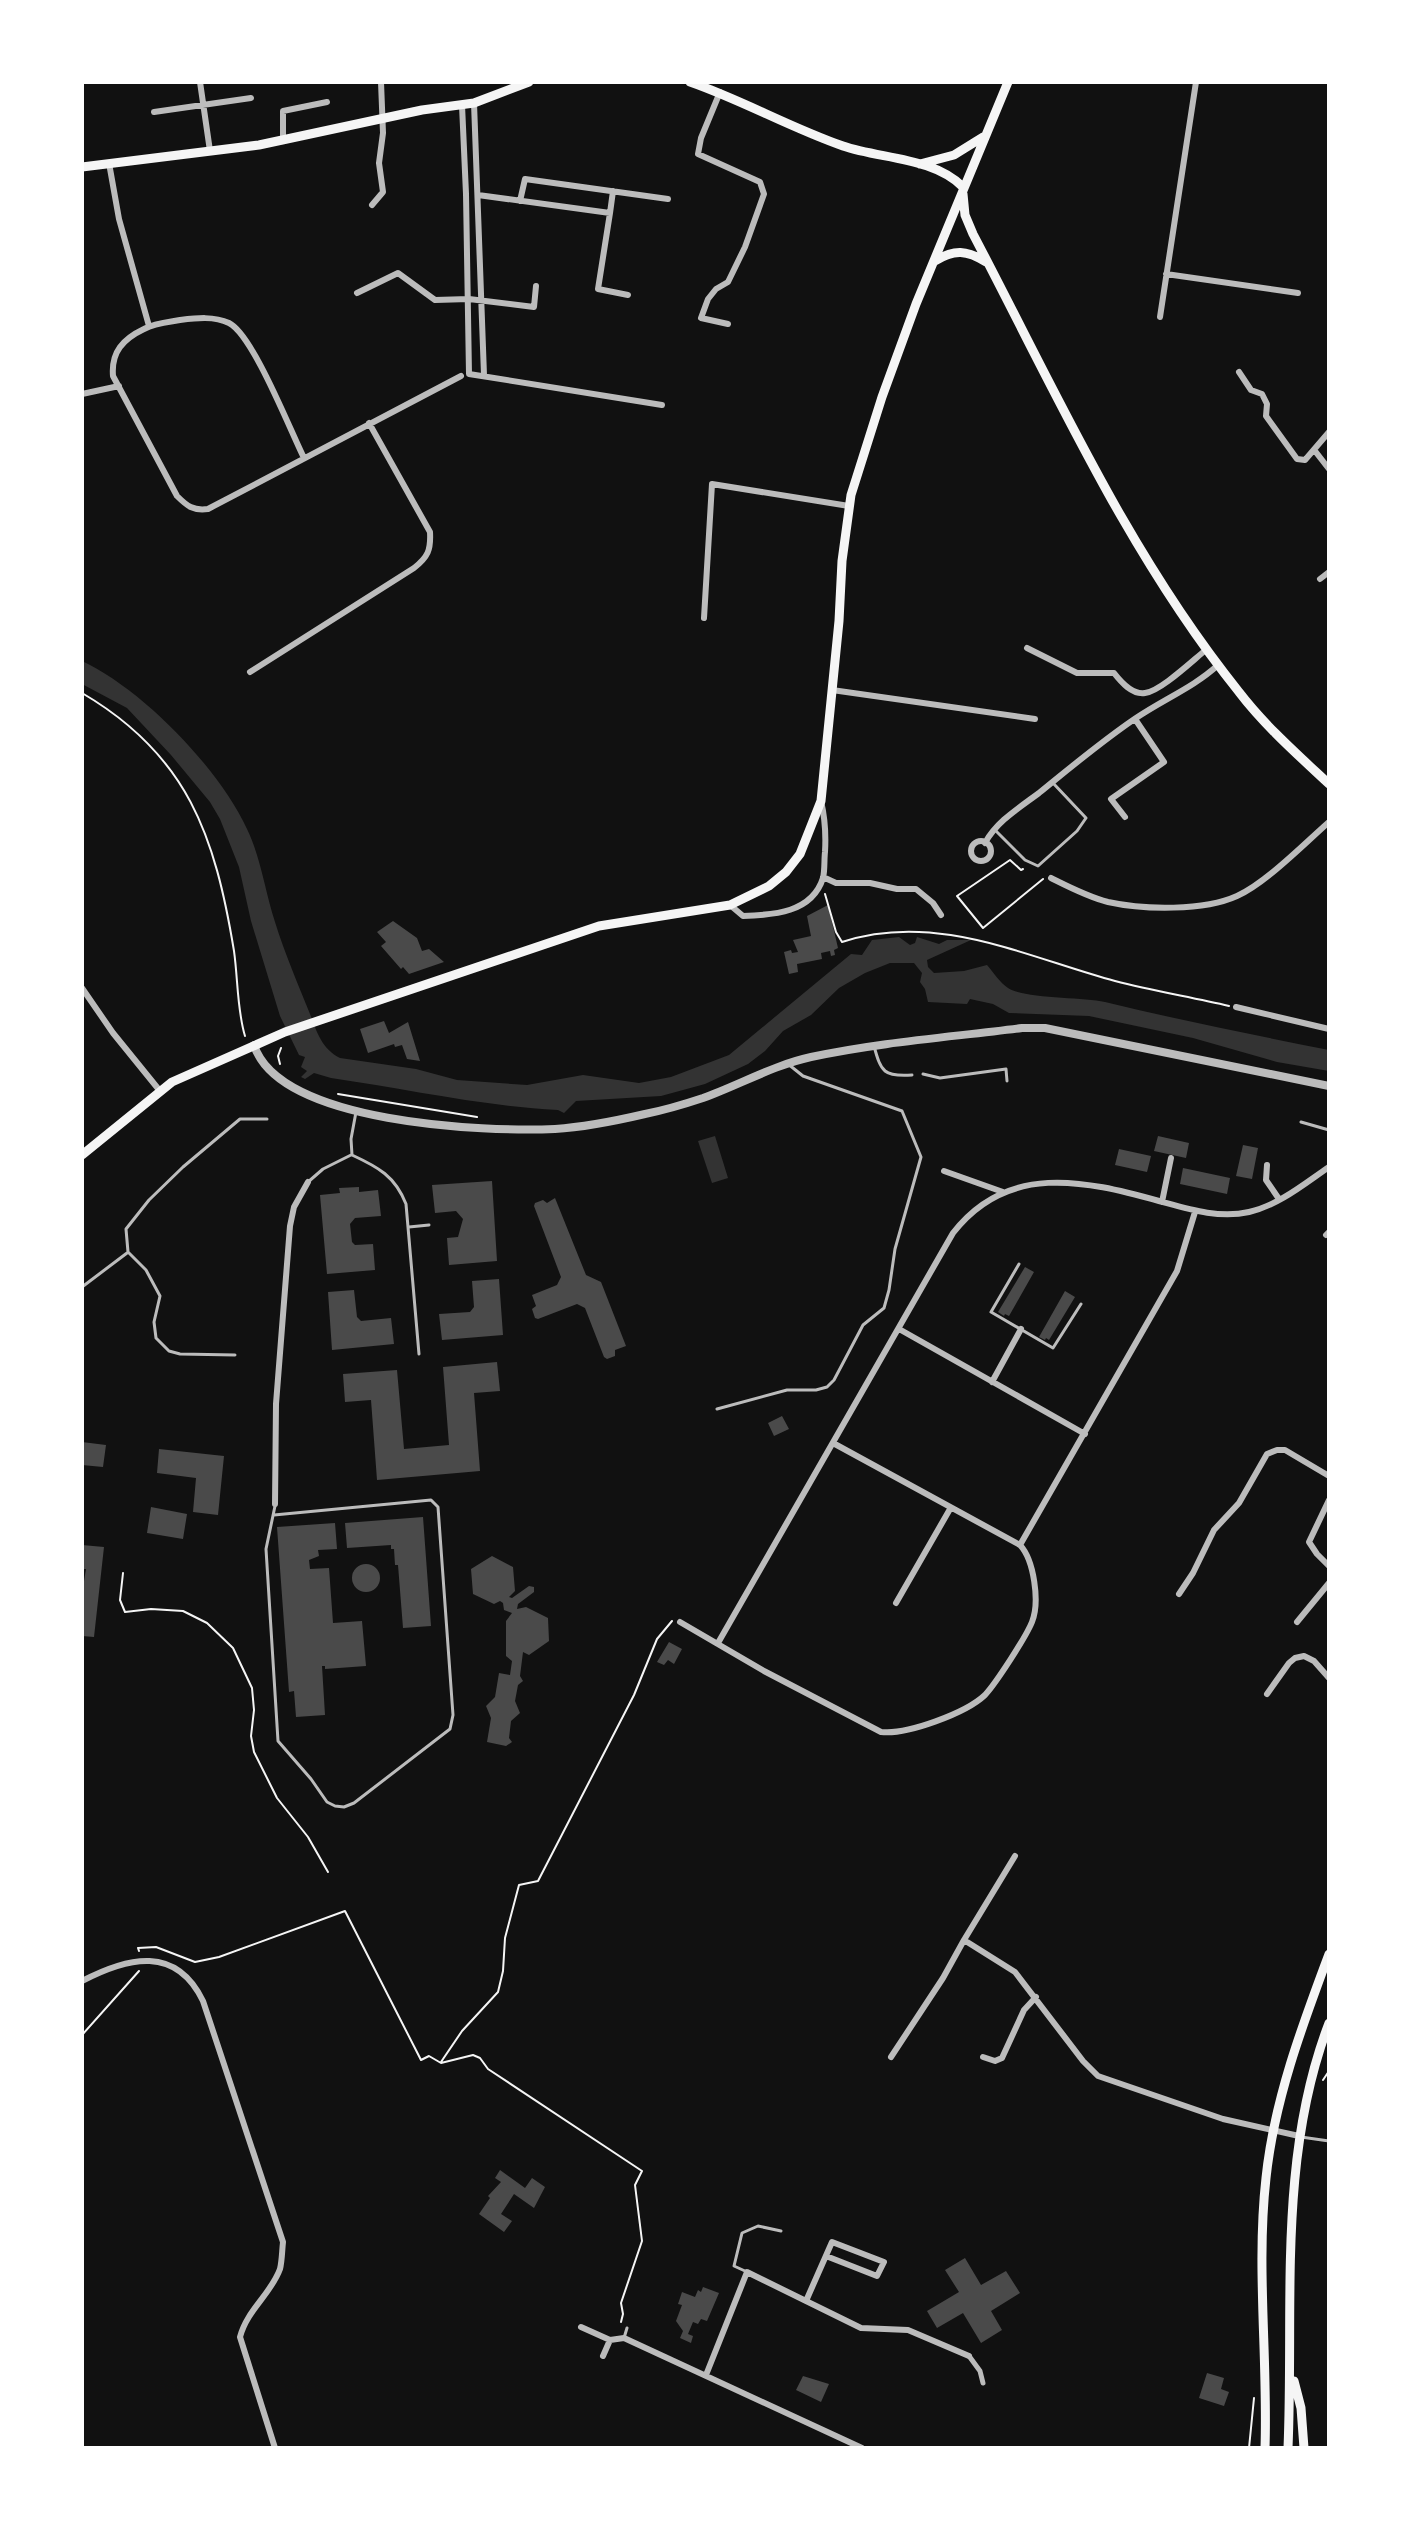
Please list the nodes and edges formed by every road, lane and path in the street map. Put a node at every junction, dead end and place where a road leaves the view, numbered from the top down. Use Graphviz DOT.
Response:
graph roads {
  1 [pos="200,82"];
  2 [pos="381,82"];
  3 [pos="529,82"];
  4 [pos="690,82"];
  5 [pos="1008,82"];
  6 [pos="1196,82"];
  7 [pos="720,92"];
  8 [pos="251,98"];
  9 [pos="327,102"];
  10 [pos="474,103"];
  11 [pos="462,105"];
  12 [pos="204,106"];
  13 [pos="154,112"];
  14 [pos="382,118"];
  15 [pos="983,137"];
  16 [pos="283,140"];
  17 [pos="210,151"];
  18 [pos="109,163"];
  19 [pos="920,164"];
  20 [pos="82,167"];
  21 [pos="963,187"];
  22 [pos="613,191"];
  23 [pos="466,194"];
  24 [pos="478,195"];
  25 [pos="668,199"];
  26 [pos="520,201"];
  27 [pos="372,205"];
  28 [pos="610,213"];
  29 [pos="935,261"];
  30 [pos="989,264"];
  31 [pos="1166,274"];
  32 [pos="536,286"];
  33 [pos="357,293"];
  34 [pos="1298,293"];
  35 [pos="628,295"];
  36 [pos="469,299"];
  37 [pos="483,301"];
  38 [pos="1160,317"];
  39 [pos="728,324"];
  40 [pos="149,326"];
  41 [pos="1239,372"];
  42 [pos="484,375"];
  43 [pos="461,376"];
  44 [pos="119,386"];
  45 [pos="82,394"];
  46 [pos="662,405"];
  47 [pos="369,423"];
  48 [pos="1329,432"];
  49 [pos="1315,451"];
  50 [pos="304,458"];
  51 [pos="1329,469"];
  52 [pos="849,506"];
  53 [pos="1329,572"];
  54 [pos="1320,579"];
  55 [pos="704,618"];
  56 [pos="1027,648"];
  57 [pos="1207,649"];
  58 [pos="1218,665"];
  59 [pos="250,672"];
  60 [pos="832,690"];
  61 [pos="82,693"];
  62 [pos="1035,719"];
  63 [pos="1135,719"];
  64 [pos="1053,782"];
  65 [pos="1329,784"];
  66 [pos="821,801"];
  67 [pos="1125,817"];
  68 [pos="1329,822"];
  69 [pos="993,828"];
  70 [pos="985,843"];
  71 [pos="1038,866"];
  72 [pos="975,876"];
  73 [pos="823,877"];
  74 [pos="1051,878"];
  75 [pos="978,881"];
  76 [pos="827,895"];
  77 [pos="730,905"];
  78 [pos="941,915"];
  79 [pos="82,988"];
  80 [pos="1236,1007"];
  81 [pos="1329,1029"];
  82 [pos="252,1046"];
  83 [pos="874,1046"];
  84 [pos="280,1047"];
  85 [pos="788,1064"];
  86 [pos="285,1070"];
  87 [pos="923,1074"];
  88 [pos="912,1075"];
  89 [pos="1007,1081"];
  90 [pos="1329,1086"];
  91 [pos="160,1091"];
  92 [pos="332,1093"];
  93 [pos="356,1112"];
  94 [pos="481,1117"];
  95 [pos="267,1119"];
  96 [pos="1301,1122"];
  97 [pos="1329,1130"];
  98 [pos="82,1155"];
  99 [pos="352,1155"];
  100 [pos="1171,1158"];
  101 [pos="1267,1165"];
  102 [pos="1329,1167"];
  103 [pos="944,1171"];
  104 [pos="308,1182"];
  105 [pos="1003,1192"];
  106 [pos="1279,1199"];
  107 [pos="1162,1202"];
  108 [pos="1195,1212"];
  109 [pos="429,1225"];
  110 [pos="409,1227"];
  111 [pos="128,1252"];
  112 [pos="1019,1264"];
  113 [pos="82,1287"];
  114 [pos="1081,1304"];
  115 [pos="899,1329"];
  116 [pos="1021,1329"];
  117 [pos="419,1354"];
  118 [pos="235,1355"];
  119 [pos="992,1382"];
  120 [pos="717,1409"];
  121 [pos="1085,1434"];
  122 [pos="833,1443"];
  123 [pos="1329,1476"];
  124 [pos="1329,1500"];
  125 [pos="275,1504"];
  126 [pos="950,1509"];
  127 [pos="274,1515"];
  128 [pos="1020,1545"];
  129 [pos="1329,1566"];
  130 [pos="123,1573"];
  131 [pos="1329,1583"];
  132 [pos="1179,1594"];
  133 [pos="896,1603"];
  134 [pos="676,1621"];
  135 [pos="1297,1622"];
  136 [pos="718,1643"];
  137 [pos="1329,1678"];
  138 [pos="1267,1694"];
  139 [pos="1015,1856"];
  140 [pos="328,1872"];
  141 [pos="964,1940"];
  142 [pos="1329,1954"];
  143 [pos="141,1961"];
  144 [pos="82,1981"];
  145 [pos="1036,1997"];
  146 [pos="1329,2023"];
  147 [pos="82,2035"];
  148 [pos="891,2057"];
  149 [pos="983,2057"];
  150 [pos="441,2063"];
  151 [pos="1274,2132"];
  152 [pos="1299,2136"];
  153 [pos="1329,2141"];
  154 [pos="781,2231"];
  155 [pos="826,2256"];
  156 [pos="747,2272"];
  157 [pos="806,2301"];
  158 [pos="581,2327"];
  159 [pos="624,2327"];
  160 [pos="624,2338"];
  161 [pos="610,2340"];
  162 [pos="603,2356"];
  163 [pos="969,2356"];
  164 [pos="1291,2370"];
  165 [pos="706,2375"];
  166 [pos="983,2383"];
  167 [pos="1254,2397"];
  168 [pos="275,2448"];
  169 [pos="862,2448"];
  170 [pos="1249,2448"];
  171 [pos="1265,2448"];
  172 [pos="1288,2448"];
  173 [pos="1304,2448"];
  1 -- 12 [label="street"];
  2 -- 14 [label="street"];
  3 -- 10 [label="main road"];
  4 -- 7 [label="main road"];
  5 -- 15 [label="main road"];
  6 -- 31 [label="street"];
  7 -- 19 [label="main road"];
  7 -- 39 [label="street"];
  8 -- 12 [label="street"];
  9 -- 16 [label="street"];
  10 -- 11 [label="main road"];
  10 -- 24 [label="street"];
  11 -- 14 [label="main road"];
  11 -- 23 [label="street"];
  12 -- 13 [label="street"];
  12 -- 17 [label="street"];
  14 -- 16 [label="main road"];
  14 -- 27 [label="street"];
  15 -- 19 [label="main road"];
  15 -- 21 [label="main road"];
  16 -- 17 [label="main road"];
  17 -- 18 [label="main road"];
  18 -- 20 [label="main road"];
  18 -- 40 [label="street"];
  19 -- 21 [label="main road"];
  21 -- 29 [label="main road"];
  21 -- 30 [label="main road"];
  22 -- 25 [label="street"];
  22 -- 26 [label="street"];
  22 -- 28 [label="street"];
  23 -- 24 [label="street"];
  23 -- 36 [label="street"];
  24 -- 26 [label="street"];
  24 -- 37 [label="street"];
  26 -- 28 [label="street"];
  28 -- 35 [label="street"];
  29 -- 30 [label="main road"];
  29 -- 52 [label="main road"];
  30 -- 57 [label="main road"];
  31 -- 34 [label="street"];
  31 -- 38 [label="street"];
  32 -- 37 [label="street"];
  33 -- 36 [label="street"];
  36 -- 37 [label="street"];
  36 -- 42 [label="street"];
  37 -- 42 [label="street"];
  40 -- 44 [label="street"];
  40 -- 50 [label="street"];
  41 -- 49 [label="street"];
  42 -- 46 [label="street"];
  43 -- 47 [label="street"];
  44 -- 45 [label="street"];
  44 -- 50 [label="street"];
  47 -- 50 [label="street"];
  47 -- 59 [label="street"];
  48 -- 49 [label="street"];
  49 -- 51 [label="street"];
  52 -- 55 [label="street"];
  52 -- 60 [label="main road"];
  53 -- 54 [label="street"];
  56 -- 57 [label="street"];
  57 -- 58 [label="main road"];
  58 -- 63 [label="street"];
  58 -- 65 [label="main road"];
  60 -- 62 [label="street"];
  60 -- 66 [label="main road"];
  61 -- 82 [label="path"];
  63 -- 64 [label="street"];
  63 -- 67 [label="street"];
  64 -- 69 [label="street"];
  64 -- 71 [label="lane"];
  66 -- 73 [label="street"];
  66 -- 77 [label="main road"];
  68 -- 74 [label="street"];
  69 -- 70 [label="street"];
  69 -- 71 [label="lane"];
  71 -- 75 [label="path"];
  71 -- 75 [label="path"];
  72 -- 75 [label="path"];
  73 -- 77 [label="street"];
  73 -- 78 [label="street"];
  76 -- 80 [label="path"];
  77 -- 82 [label="main road"];
  79 -- 91 [label="street"];
  80 -- 81 [label="street"];
  82 -- 91 [label="main road"];
  82 -- 93 [label="street"];
  83 -- 85 [label="street"];
  83 -- 88 [label="lane"];
  83 -- 90 [label="street"];
  84 -- 86 [label="path"];
  85 -- 93 [label="street"];
  85 -- 120 [label="lane"];
  87 -- 89 [label="lane"];
  91 -- 98 [label="main road"];
  92 -- 94 [label="path"];
  93 -- 99 [label="lane"];
  95 -- 111 [label="lane"];
  96 -- 97 [label="lane"];
  99 -- 104 [label="lane"];
  99 -- 110 [label="lane"];
  100 -- 107 [label="street"];
  101 -- 106 [label="street"];
  102 -- 106 [label="street"];
  103 -- 105 [label="street"];
  104 -- 125 [label="street"];
  105 -- 107 [label="street"];
  105 -- 115 [label="street"];
  106 -- 108 [label="street"];
  107 -- 108 [label="street"];
  108 -- 121 [label="street"];
  109 -- 110 [label="lane"];
  110 -- 117 [label="lane"];
  111 -- 113 [label="lane"];
  111 -- 118 [label="lane"];
  112 -- 116 [label="lane"];
  114 -- 116 [label="lane"];
  115 -- 119 [label="street"];
  115 -- 122 [label="street"];
  116 -- 119 [label="street"];
  119 -- 121 [label="street"];
  121 -- 128 [label="street"];
  122 -- 126 [label="street"];
  122 -- 136 [label="street"];
  123 -- 132 [label="street"];
  124 -- 129 [label="street"];
  125 -- 127 [label="lane"];
  126 -- 128 [label="street"];
  126 -- 133 [label="street"];
  127 -- 127 [label="lane"];
  128 -- 136 [label="street"];
  130 -- 140 [label="path"];
  131 -- 135 [label="street"];
  134 -- 136 [label="street"];
  134 -- 150 [label="path"];
  137 -- 138 [label="street"];
  139 -- 141 [label="street"];
  141 -- 145 [label="street"];
  141 -- 148 [label="street"];
  142 -- 151 [label="main road"];
  143 -- 144 [label="street"];
  143 -- 147 [label="path"];
  143 -- 150 [label="path"];
  143 -- 168 [label="street"];
  145 -- 149 [label="street"];
  145 -- 151 [label="street"];
  146 -- 152 [label="main road"];
  150 -- 159 [label="path"];
  151 -- 152 [label="street"];
  151 -- 171 [label="main road"];
  152 -- 153 [label="lane"];
  152 -- 164 [label="main road"];
  154 -- 156 [label="lane"];
  155 -- 155 [label="street"];
  155 -- 157 [label="street"];
  156 -- 157 [label="street"];
  156 -- 165 [label="street"];
  157 -- 163 [label="street"];
  158 -- 161 [label="street"];
  159 -- 160 [label="lane"];
  160 -- 161 [label="street"];
  160 -- 165 [label="street"];
  161 -- 162 [label="street"];
  163 -- 166 [label="street"];
  164 -- 172 [label="main road"];
  164 -- 173 [label="main road"];
  165 -- 169 [label="street"];
  167 -- 170 [label="path"];
}
